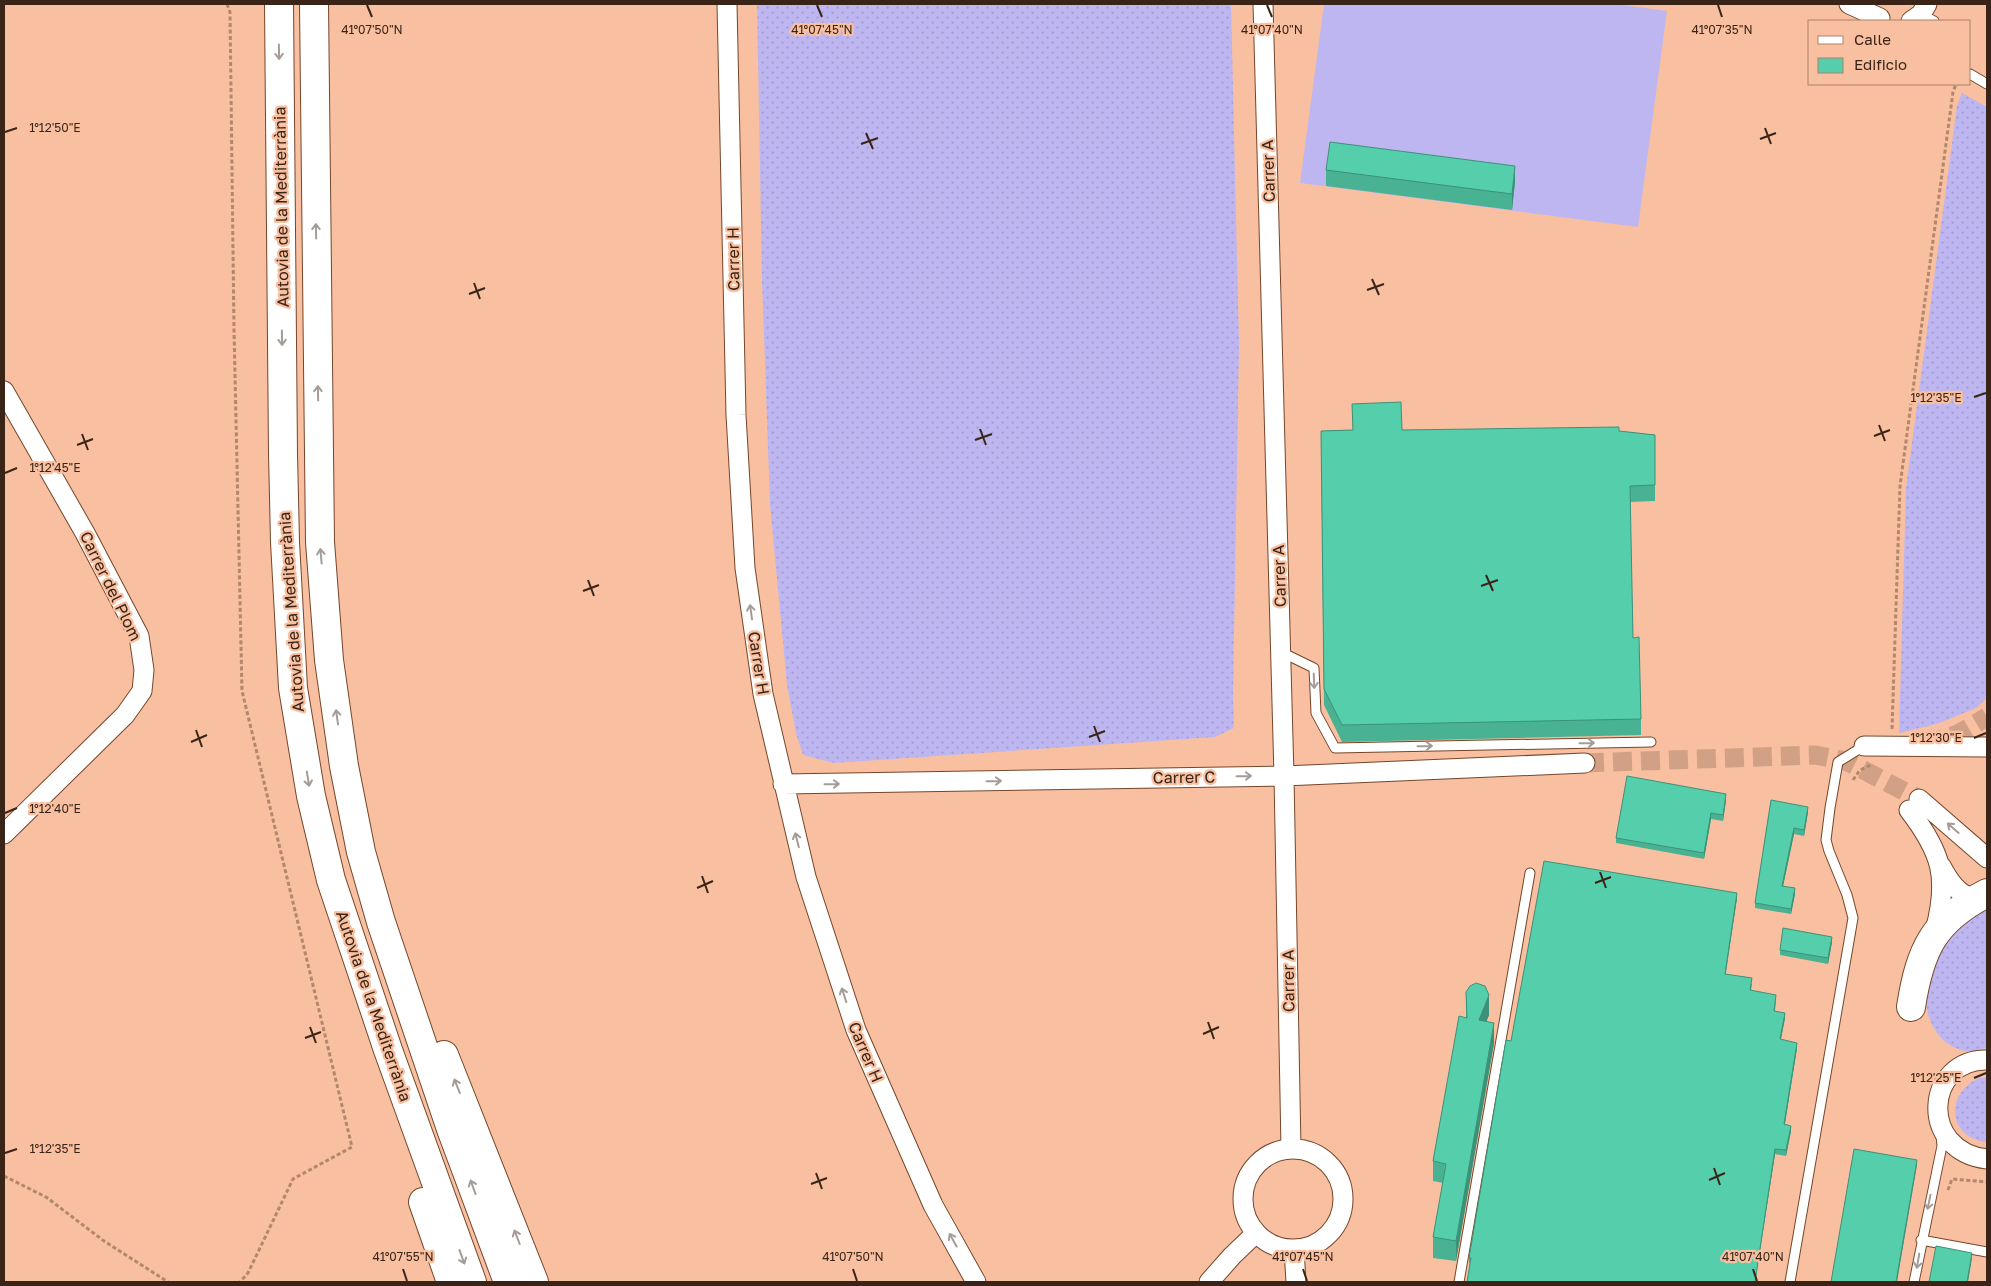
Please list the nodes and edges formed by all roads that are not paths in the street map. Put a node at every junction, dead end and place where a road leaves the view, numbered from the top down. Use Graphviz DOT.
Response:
graph roads {
  1 [pos="279,4"];
  2 [pos="314,4"];
  3 [pos="727,4"];
  4 [pos="1263,4"];
  5 [pos="1850,4"];
  6 [pos="1878,14"];
  7 [pos="1971,75"];
  8 [pos="1987,84"];
  9 [pos="4,391"];
  10 [pos="1282,652"];
  11 [pos="1651,742"];
  12 [pos="1864,746"];
  13 [pos="1987,747"];
  14 [pos="1585,763"];
  15 [pos="344,766"];
  16 [pos="1284,776"];
  17 [pos="783,784"];
  18 [pos="4,834"];
  19 [pos="1987,858"];
  20 [pos="1939,863"];
  21 [pos="1530,873"];
  22 [pos="332,880"];
  23 [pos="1981,896"];
  24 [pos="1934,935"];
  25 [pos="1912,1007"];
  26 [pos="1985,1059"];
  27 [pos="1939,1122"];
  28 [pos="1291,1149"];
  29 [pos="1987,1159"];
  30 [pos="1256,1233"];
  31 [pos="1922,1240"];
  32 [pos="1294,1249"];
  33 [pos="1987,1252"];
  34 [pos="450,1282"];
  35 [pos="472,1282"];
  36 [pos="508,1282"];
  37 [pos="534,1282"];
  38 [pos="976,1282"];
  39 [pos="1209,1282"];
  40 [pos="1296,1282"];
  41 [pos="1459,1282"];
  42 [pos="1790,1282"];
  43 [pos="1914,1282"];
  1 -- 22 [label="highway, Autovia de la Mediterrània, one-way"];
  15 -- 2 [label="highway, Autovia de la Mediterrània, one-way"];
  17 -- 3 [label="street, Carrer H, one-way"];
  4 -- 10 [label="street, Carrer A"];
  5 -- 6 [label="street"];
  7 -- 8 [label="lane"];
  9 -- 18 [label="street, Carrer del Plom"];
  10 -- 11 [label="lane, one-way"];
  10 -- 16 [label="street, Carrer A"];
  12 -- 13 [label="street"];
  12 -- 42 [label="lane"];
  14 -- 16 [label="street, Carrer C"];
  36 -- 15 [label="highway, Autovia de la Mediterrània, one-way"];
  37 -- 15 [label="highway, one-way"];
  17 -- 16 [label="street, Carrer C, one-way"];
  16 -- 28 [label="street, Carrer A"];
  38 -- 17 [label="street, Carrer H, one-way"];
  19 -- 20 [label="street, one-way"];
  20 -- 23 [label="street"];
  20 -- 24 [label="street"];
  21 -- 41 [label="lane"];
  22 -- 34 [label="highway"];
  22 -- 35 [label="highway, Autovia de la Mediterrània, one-way"];
  23 -- 24 [label="highway"];
  24 -- 25 [label="highway"];
  26 -- 27 [label="street"];
  27 -- 29 [label="street"];
  27 -- 31 [label="lane, one-way"];
  28 -- 30 [label="street"];
  28 -- 32 [label="street"];
  30 -- 32 [label="street"];
  30 -- 39 [label="street"];
  31 -- 33 [label="lane"];
  31 -- 43 [label="lane, one-way"];
  32 -- 40 [label="street"];
}
